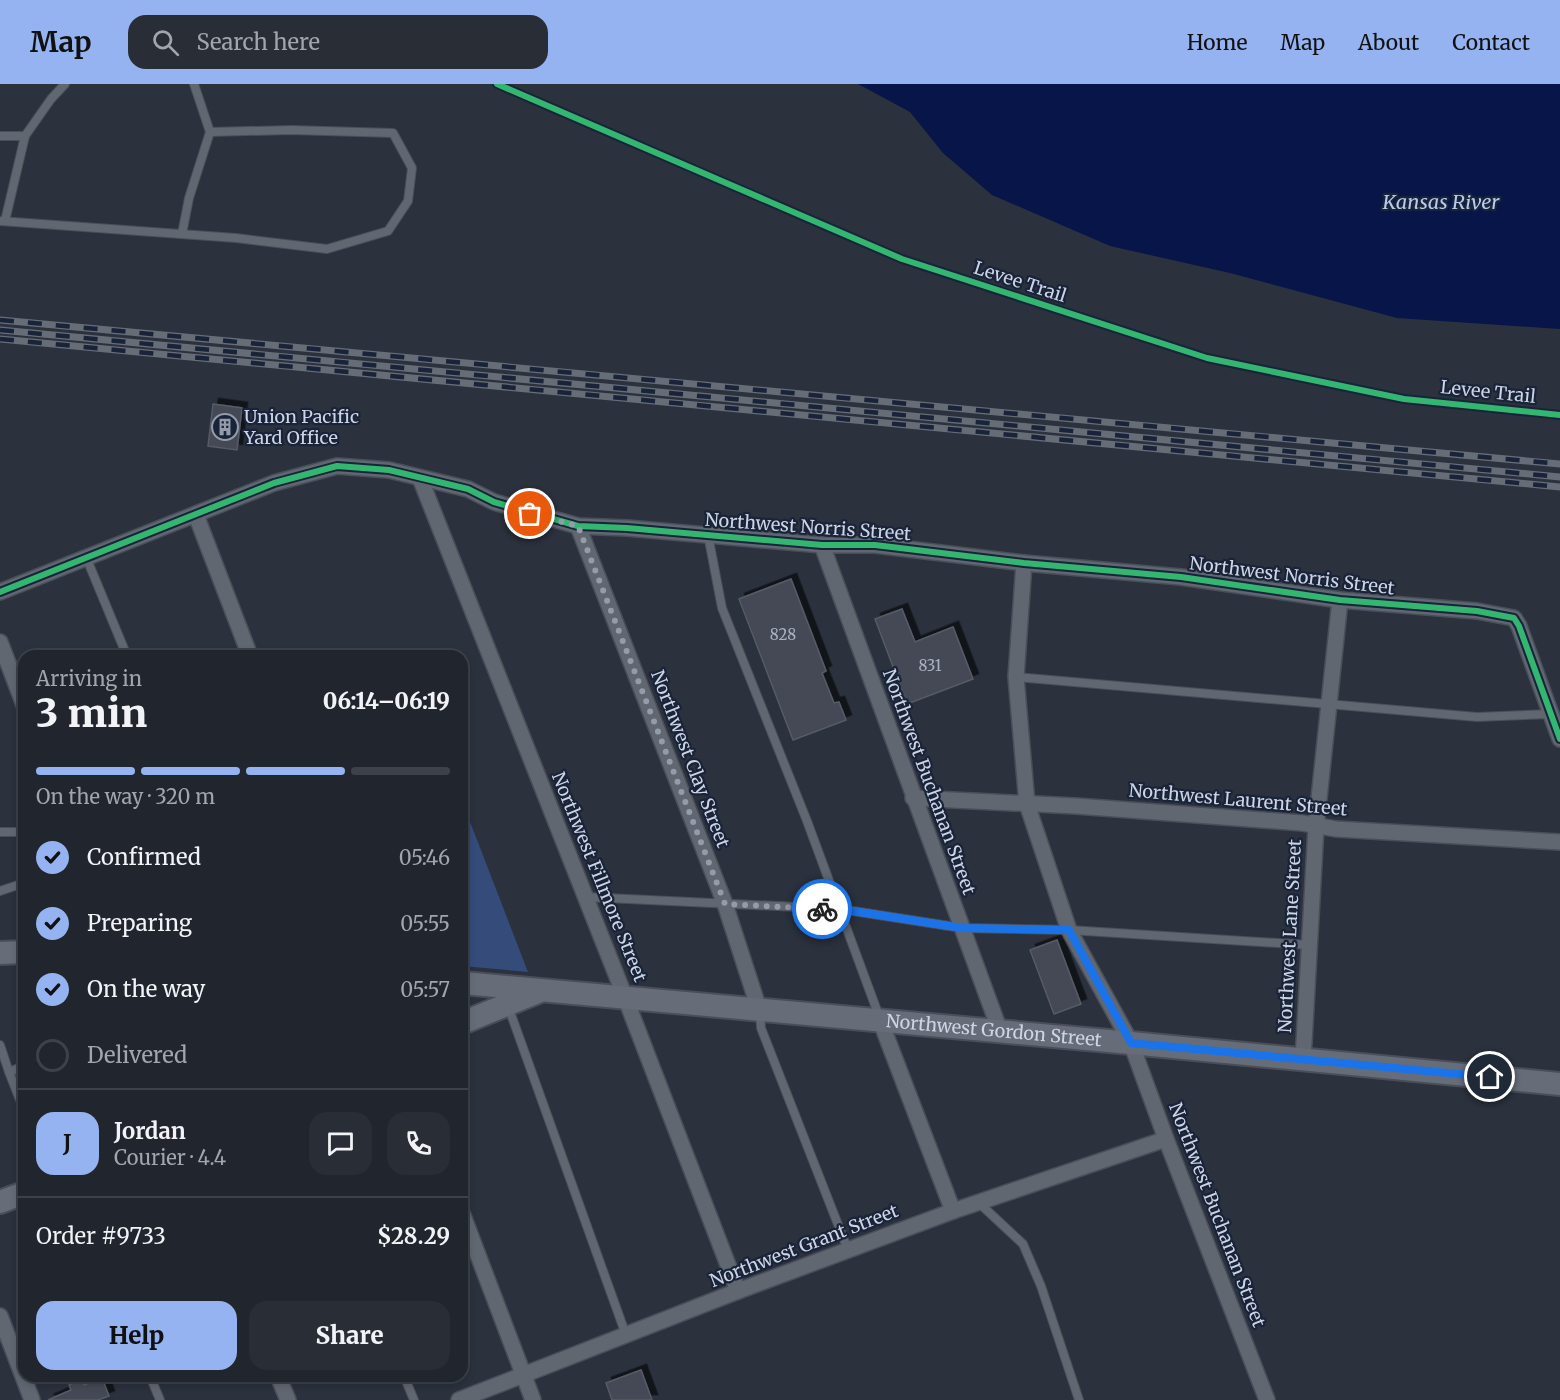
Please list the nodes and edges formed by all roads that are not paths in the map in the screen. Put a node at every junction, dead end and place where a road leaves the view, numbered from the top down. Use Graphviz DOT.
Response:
graph roads {
  1 [pos="65,84"];
  2 [pos="194,84"];
  3 [pos="210,132"];
  4 [pos="0,136"];
  5 [pos="25,136"];
  6 [pos="3,221"];
  7 [pos="182,234"];
  8 [pos="420,478"];
  9 [pos="196,515"];
  10 [pos="578,526"];
  11 [pos="708,535"];
  12 [pos="822,545"];
  13 [pos="86,557"];
  14 [pos="1024,563"];
  15 [pos="0,591"];
  16 [pos="1340,600"];
  17 [pos="0,642"];
  18 [pos="125,650"];
  19 [pos="248,650"];
  20 [pos="1016,677"];
  21 [pos="18,689"];
  22 [pos="1329,704"];
  23 [pos="1551,714"];
  24 [pos="1560,739"];
  25 [pos="913,798"];
  26 [pos="1028,804"];
  27 [pos="1316,827"];
  28 [pos="0,832"];
  29 [pos="18,832"];
  30 [pos="1560,842"];
  31 [pos="18,885"];
  32 [pos="0,891"];
  33 [pos="586,897"];
  34 [pos="725,904"];
  35 [pos="840,909"];
  36 [pos="962,928"];
  37 [pos="1069,930"];
  38 [pos="1310,945"];
  39 [pos="18,952"];
  40 [pos="0,953"];
  41 [pos="468,984"];
  42 [pos="543,991"];
  43 [pos="625,996"];
  44 [pos="508,1005"];
  45 [pos="759,1009"];
  46 [pos="880,1020"];
  47 [pos="468,1021"];
  48 [pos="1000,1031"];
  49 [pos="1131,1043"];
  50 [pos="0,1045"];
  51 [pos="1303,1060"];
  52 [pos="18,1068"];
  53 [pos="9,1072"];
  54 [pos="1560,1084"];
  55 [pos="18,1095"];
  56 [pos="1166,1139"];
  57 [pos="18,1195"];
  58 [pos="0,1202"];
  59 [pos="979,1203"];
  60 [pos="953,1211"];
  61 [pos="468,1229"];
  62 [pos="848,1250"];
  63 [pos="738,1291"];
  64 [pos="0,1316"];
  65 [pos="626,1335"];
  66 [pos="18,1363"];
  67 [pos="524,1375"];
  68 [pos="25,1382"];
  69 [pos="152,1382"];
  70 [pos="280,1382"];
  71 [pos="406,1382"];
  72 [pos="32,1400"];
  73 [pos="160,1400"];
  74 [pos="288,1400"];
  75 [pos="414,1400"];
  76 [pos="459,1400"];
  77 [pos="533,1400"];
  78 [pos="1079,1400"];
  79 [pos="1267,1400"];
  1 -- 5 [label="lane"];
  2 -- 3 [label="lane"];
  3 -- 7 [label="lane"];
  3 -- 7 [label="lane"];
  4 -- 5 [label="lane"];
  5 -- 6 [label="lane"];
  6 -- 7 [label="lane"];
  8 -- 9 [label="street, Northwest Norris Street"];
  8 -- 10 [label="street, Northwest Norris Street"];
  8 -- 33 [label="street, Northwest Fillmore Street"];
  9 -- 13 [label="street"];
  9 -- 19 [label="street"];
  10 -- 11 [label="street, Northwest Norris Street"];
  10 -- 34 [label="street, Northwest Clay Street"];
  11 -- 12 [label="street, Northwest Norris Street"];
  11 -- 35 [label="lane"];
  12 -- 14 [label="street, Northwest Norris Street"];
  12 -- 25 [label="street, Northwest Buchanan Street"];
  13 -- 15 [label="street"];
  13 -- 18 [label="lane"];
  14 -- 16 [label="street, Northwest Norris Street"];
  14 -- 20 [label="street, Northwest Buchanan Street"];
  16 -- 22 [label="street, Northwest Lane Street"];
  16 -- 23 [label="street, Northwest Norris Street"];
  17 -- 21 [label="street"];
  20 -- 22 [label="lane"];
  20 -- 26 [label="street, Northwest Buchanan Street"];
  22 -- 23 [label="lane"];
  22 -- 27 [label="street, Northwest Lane Street"];
  23 -- 24 [label="street"];
  25 -- 26 [label="street, Northwest Laurent Street"];
  25 -- 36 [label="street, Northwest Buchanan Street"];
  26 -- 27 [label="street, Northwest Laurent Street"];
  26 -- 37 [label="street, Northwest Buchanan Street"];
  27 -- 30 [label="street, Northwest Laurent Street"];
  27 -- 38 [label="street, Northwest Lane Street"];
  28 -- 29 [label="lane"];
  31 -- 32 [label="lane"];
  33 -- 34 [label="lane"];
  33 -- 43 [label="street, Northwest Fillmore Street"];
  34 -- 35 [label="lane"];
  34 -- 45 [label="street, Northwest Clay Street"];
  35 -- 36 [label="lane"];
  35 -- 46 [label="lane"];
  36 -- 37 [label="lane"];
  36 -- 48 [label="street, Northwest Buchanan Street"];
  37 -- 38 [label="lane"];
  37 -- 49 [label="street, Northwest Buchanan Street"];
  38 -- 51 [label="street, Northwest Lane Street"];
  39 -- 40 [label="main road"];
  41 -- 42 [label="main road, Northwest Gordon Street"];
  42 -- 43 [label="main road, Northwest Gordon Street"];
  42 -- 44 [label="main road"];
  43 -- 45 [label="main road, Northwest Gordon Street"];
  43 -- 63 [label="street, Northwest Fillmore Street"];
  44 -- 47 [label="main road"];
  44 -- 65 [label="lane"];
  45 -- 46 [label="main road, Northwest Gordon Street"];
  45 -- 62 [label="lane"];
  46 -- 48 [label="main road, Northwest Gordon Street"];
  46 -- 60 [label="street"];
  48 -- 49 [label="main road, Northwest Gordon Street"];
  49 -- 51 [label="main road, Northwest Gordon Street"];
  49 -- 56 [label="street, Northwest Buchanan Street"];
  50 -- 53 [label="lane"];
  51 -- 54 [label="main road, Northwest Gordon Street"];
  52 -- 53 [label="lane"];
  53 -- 55 [label="lane"];
  56 -- 59 [label="street, Northwest Grant Street"];
  56 -- 79 [label="street, Northwest Buchanan Street"];
  57 -- 58 [label="main road"];
  59 -- 60 [label="street, Northwest Grant Street"];
  59 -- 78 [label="lane"];
  60 -- 62 [label="street, Northwest Grant Street"];
  61 -- 67 [label="street"];
  62 -- 63 [label="street, Northwest Grant Street"];
  63 -- 65 [label="street, Northwest Grant Street"];
  64 -- 66 [label="street"];
  65 -- 67 [label="street, Northwest Grant Street"];
  67 -- 76 [label="street, Northwest Grant Street"];
  67 -- 77 [label="street"];
  68 -- 72 [label="street"];
  69 -- 73 [label="lane"];
  70 -- 74 [label="street"];
  71 -- 75 [label="lane"];
}
